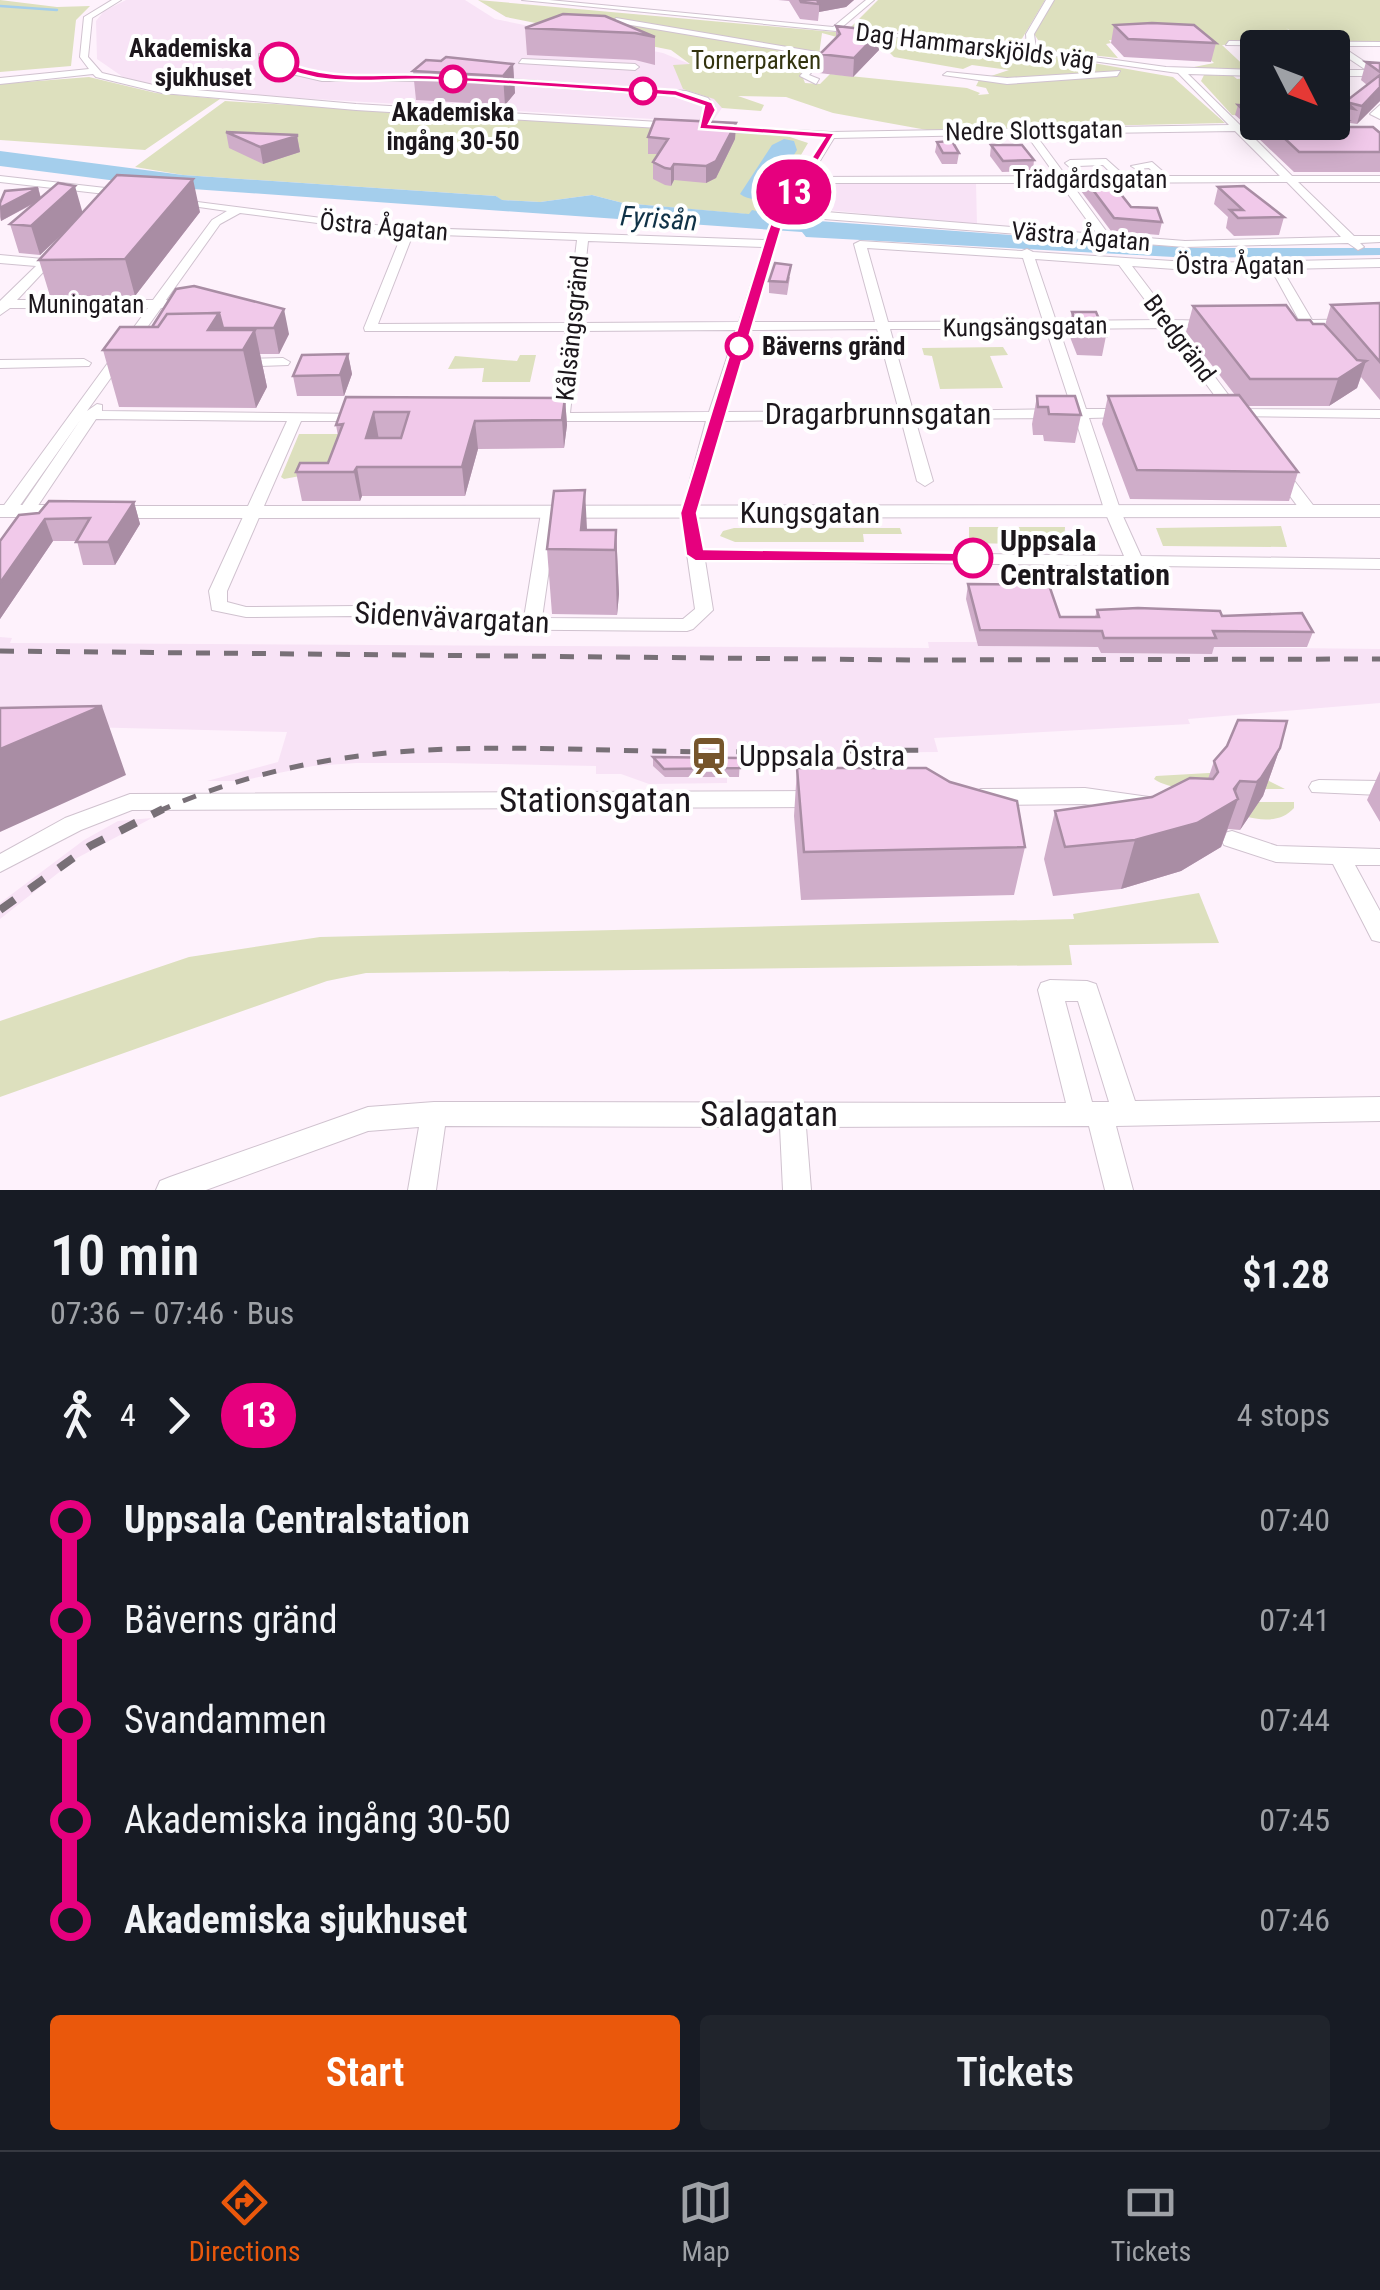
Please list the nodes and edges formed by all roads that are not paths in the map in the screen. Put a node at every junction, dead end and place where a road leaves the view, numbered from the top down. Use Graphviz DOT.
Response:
graph roads {
  1 [pos="117,0"];
  2 [pos="526,0"];
  3 [pos="594,0"];
  4 [pos="870,0"];
  5 [pos="1050,0"];
  6 [pos="539,1"];
  7 [pos="584,6"];
  8 [pos="836,29"];
  9 [pos="1229,43"];
  10 [pos="1240,43"];
  11 [pos="1350,44"];
  12 [pos="1380,44"];
  13 [pos="1028,51"];
  14 [pos="262,56"];
  15 [pos="1350,56"];
  16 [pos="522,61"];
  17 [pos="1125,66"];
  18 [pos="635,67"];
  19 [pos="94,71"];
  20 [pos="1155,72"];
  21 [pos="1182,72"];
  22 [pos="1350,73"];
  23 [pos="1240,74"];
  24 [pos="1378,74"];
  25 [pos="947,76"];
  26 [pos="451,78"];
  27 [pos="484,81"];
  28 [pos="816,81"];
  29 [pos="0,82"];
  30 [pos="1236,126"];
  31 [pos="1240,126"];
  32 [pos="702,127"];
  33 [pos="1028,131"];
  34 [pos="831,135"];
  35 [pos="1096,154"];
  36 [pos="1045,155"];
  37 [pos="1136,166"];
  38 [pos="1181,168"];
  39 [pos="1076,169"];
  40 [pos="0,178"];
  41 [pos="1380,178"];
  42 [pos="1063,179"];
  43 [pos="1122,179"];
  44 [pos="1165,179"];
  45 [pos="1217,179"];
  46 [pos="1292,179"];
  47 [pos="801,180"];
  48 [pos="159,198"];
  49 [pos="118,202"];
  50 [pos="238,209"];
  51 [pos="781,214"];
  52 [pos="409,230"];
  53 [pos="583,237"];
  54 [pos="772,238"];
  55 [pos="1106,238"];
  56 [pos="1380,240"];
  57 [pos="67,241"];
  58 [pos="1027,252"];
  59 [pos="1369,257"];
  60 [pos="0,259"];
  61 [pos="1122,261"];
  62 [pos="44,263"];
  63 [pos="1274,266"];
  64 [pos="165,304"];
  65 [pos="2,306"];
  66 [pos="881,321"];
  67 [pos="1380,323"];
  68 [pos="1171,324"];
  69 [pos="1228,324"];
  70 [pos="1267,324"];
  71 [pos="1305,324"];
  72 [pos="745,327"];
  73 [pos="1050,327"];
  74 [pos="571,328"];
  75 [pos="1320,341"];
  76 [pos="282,362"];
  77 [pos="84,363"];
  78 [pos="229,363"];
  79 [pos="0,364"];
  80 [pos="909,413"];
  81 [pos="1082,413"];
  82 [pos="1146,413"];
  83 [pos="1217,413"];
  84 [pos="1235,413"];
  85 [pos="1380,414"];
  86 [pos="85,415"];
  87 [pos="715,415"];
  88 [pos="296,417"];
  89 [pos="375,417"];
  90 [pos="525,418"];
  91 [pos="562,418"];
  92 [pos="1246,428"];
  93 [pos="1268,457"];
  94 [pos="925,480"];
  95 [pos="1380,511"];
  96 [pos="252,512"];
  97 [pos="1113,512"];
  98 [pos="1310,512"];
  99 [pos="548,513"];
  100 [pos="688,513"];
  101 [pos="9,516"];
  102 [pos="695,555"];
  103 [pos="1135,561"];
  104 [pos="1380,564"];
  105 [pos="532,624"];
  106 [pos="1318,786"];
  107 [pos="1380,788"];
  108 [pos="950,798"];
  109 [pos="831,799"];
  110 [pos="1174,813"];
  111 [pos="1232,840"];
  112 [pos="1380,857"];
  113 [pos="1340,858"];
  114 [pos="4,863"];
  115 [pos="1380,933"];
  116 [pos="1380,1109"];
  117 [pos="1102,1113"];
  118 [pos="434,1114"];
  119 [pos="792,1114"];
  120 [pos="170,1190"];
  121 [pos="422,1190"];
  122 [pos="796,1190"];
  123 [pos="1118,1190"];
  1 -- 19 [label="street"];
  2 -- 6 [label="street, Dag Hammarskjölds väg"];
  3 -- 7 [label="street"];
  4 -- 8 [label="street"];
  5 -- 13 [label="street"];
  6 -- 7 [label="street, Dag Hammarskjölds väg"];
  6 -- 28 [label="street"];
  7 -- 8 [label="street, Dag Hammarskjölds väg"];
  8 -- 13 [label="street, Dag Hammarskjölds väg"];
  9 -- 10 [label="street"];
  11 -- 12 [label="street"];
  13 -- 17 [label="street, Dag Hammarskjölds väg"];
  14 -- 26 [label="street"];
  15 -- 24 [label="street"];
  16 -- 18 [label="street"];
  17 -- 20 [label="street, Dag Hammarskjölds väg"];
  17 -- 21 [label="street, Dag Hammarskjölds väg"];
  19 -- 29 [label="street"];
  19 -- 32 [label="street, Nedre Slottsgatan"];
  20 -- 21 [label="street"];
  20 -- 25 [label="street"];
  21 -- 23 [label="street"];
  21 -- 30 [label="street"];
  22 -- 24 [label="street"];
  27 -- 32 [label="street"];
  30 -- 31 [label="street, Nedre Slottsgatan"];
  30 -- 33 [label="street, Nedre Slottsgatan"];
  30 -- 46 [label="street"];
  32 -- 34 [label="street, Nedre Slottsgatan"];
  33 -- 34 [label="street, Nedre Slottsgatan"];
  33 -- 36 [label="street"];
  34 -- 47 [label="street"];
  35 -- 36 [label="street"];
  36 -- 42 [label="street"];
  37 -- 44 [label="street"];
  38 -- 45 [label="street"];
  39 -- 43 [label="street"];
  40 -- 49 [label="street"];
  41 -- 46 [label="street, Trädgårdsgatan"];
  42 -- 43 [label="street, Trädgårdsgatan"];
  42 -- 47 [label="street, Trädgårdsgatan"];
  42 -- 55 [label="street"];
  43 -- 44 [label="street, Trädgårdsgatan"];
  44 -- 45 [label="street, Trädgårdsgatan"];
  45 -- 46 [label="street, Trädgårdsgatan"];
  46 -- 59 [label="street"];
  47 -- 51 [label="street"];
  48 -- 50 [label="street, Östra Ågatan"];
  50 -- 52 [label="street, Östra Ågatan"];
  50 -- 64 [label="street"];
  51 -- 54 [label="street"];
  51 -- 55 [label="street, Västra Ågatan"];
  52 -- 53 [label="street, Östra Ågatan"];
  52 -- 74 [label="street, Kungsängsgatan"];
  53 -- 54 [label="street, Östra Ågatan"];
  53 -- 74 [label="street, Kålsängsgränd"];
  54 -- 72 [label="street"];
  55 -- 59 [label="street, Västra Ågatan"];
  56 -- 59 [label="street, Västra Ågatan"];
  57 -- 62 [label="street"];
  58 -- 61 [label="street, Östra Ågatan"];
  58 -- 66 [label="street, Östra Ågatan"];
  58 -- 73 [label="street"];
  59 -- 63 [label="street, Östra Ågatan"];
  60 -- 62 [label="street"];
  61 -- 63 [label="street, Östra Ågatan"];
  61 -- 68 [label="street, Bredgränd"];
  62 -- 65 [label="street"];
  63 -- 71 [label="street"];
  64 -- 65 [label="street, Muningatan"];
  64 -- 86 [label="street"];
  66 -- 72 [label="street, Kungsängsgatan"];
  66 -- 73 [label="street, Kungsängsgatan"];
  66 -- 80 [label="street"];
  67 -- 71 [label="street"];
  68 -- 69 [label="street, Kungsängsgatan"];
  68 -- 73 [label="street, Kungsängsgatan"];
  68 -- 84 [label="street, Bredgränd"];
  70 -- 71 [label="street"];
  71 -- 75 [label="street"];
  72 -- 74 [label="street, Kungsängsgatan"];
  72 -- 87 [label="street"];
  73 -- 81 [label="street"];
  74 -- 91 [label="street, Kålsängsgränd"];
  76 -- 78 [label="street"];
  77 -- 79 [label="street"];
  80 -- 81 [label="street, Dragarbrunnsgatan"];
  80 -- 87 [label="street, Dragarbrunnsgatan"];
  80 -- 94 [label="street"];
  81 -- 82 [label="street, Dragarbrunnsgatan"];
  81 -- 97 [label="street"];
  83 -- 84 [label="street"];
  84 -- 85 [label="street"];
  84 -- 92 [label="street, Bredgränd"];
  86 -- 88 [label="street"];
  86 -- 101 [label="street"];
  87 -- 91 [label="street, Dragarbrunnsgatan"];
  87 -- 100 [label="street"];
  88 -- 89 [label="street"];
  88 -- 96 [label="street"];
  90 -- 91 [label="street, Dragarbrunnsgatan"];
  93 -- 98 [label="street"];
  95 -- 98 [label="main road, Kungsgatan"];
  96 -- 99 [label="main road, Kungsgatan"];
  96 -- 101 [label="main road, Kungsgatan"];
  96 -- 105 [label="street, Sidenvävargatan"];
  97 -- 98 [label="main road, Kungsgatan"];
  97 -- 100 [label="main road, Kungsgatan"];
  97 -- 103 [label="street"];
  99 -- 100 [label="main road, Kungsgatan"];
  99 -- 105 [label="street"];
  100 -- 102 [label="street"];
  102 -- 103 [label="street"];
  102 -- 105 [label="street, Sidenvävargatan"];
  103 -- 104 [label="street"];
  106 -- 107 [label="street"];
  108 -- 110 [label="street"];
  109 -- 114 [label="street, Stationsgatan"];
  111 -- 113 [label="street"];
  112 -- 113 [label="street"];
  113 -- 115 [label="street"];
  116 -- 117 [label="street, Salagatan"];
  117 -- 119 [label="street, Salagatan"];
  117 -- 123 [label="street"];
  118 -- 119 [label="street, Salagatan"];
  118 -- 120 [label="street, Salagatan"];
  118 -- 121 [label="street"];
  119 -- 122 [label="street"];
}
